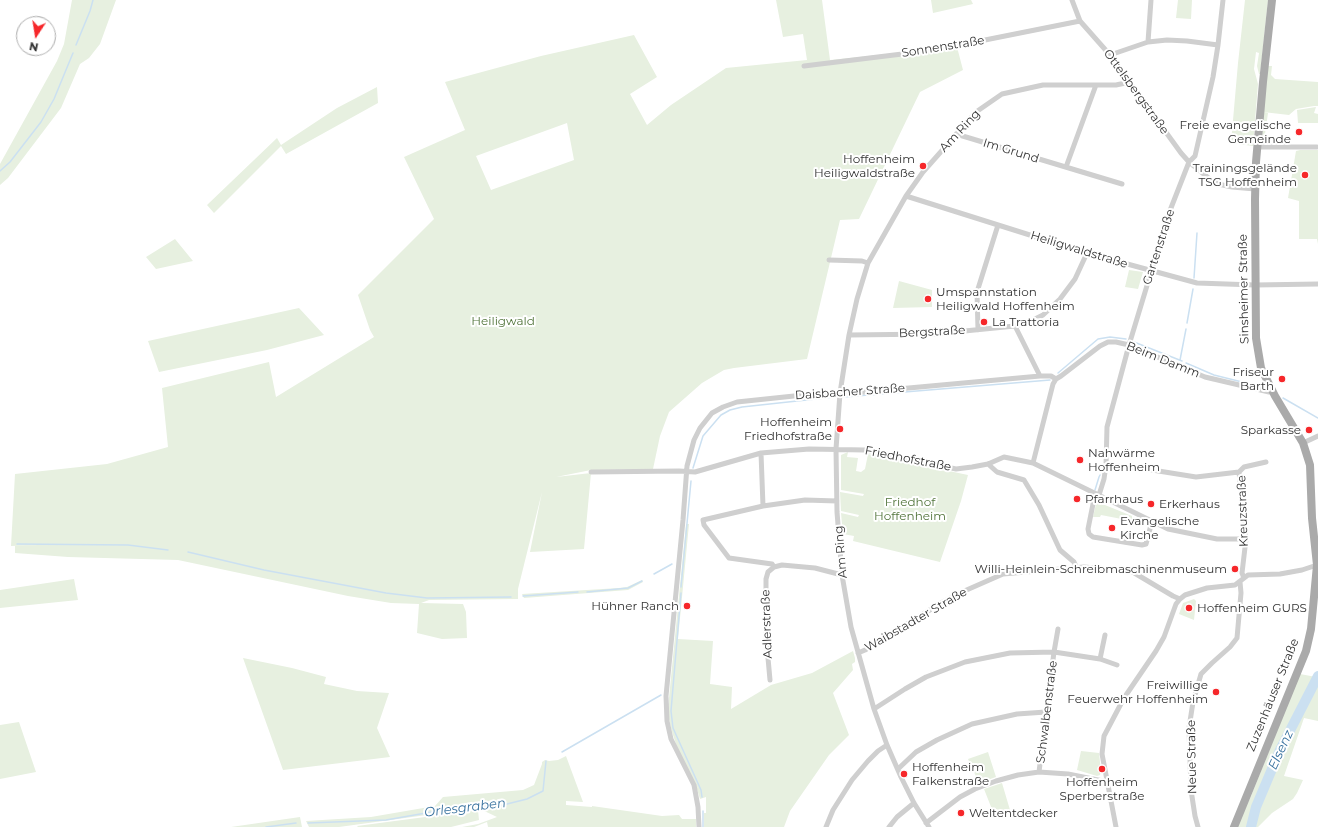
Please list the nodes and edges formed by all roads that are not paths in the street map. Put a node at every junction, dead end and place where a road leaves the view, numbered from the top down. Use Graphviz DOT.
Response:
graph roads {
  1 [pos="1072,0"];
  2 [pos="1151,0"];
  3 [pos="1222,0"];
  4 [pos="1272,0"];
  5 [pos="1080,21"];
  6 [pos="1148,42"];
  7 [pos="1218,46"];
  8 [pos="1110,55"];
  9 [pos="804,66"];
  10 [pos="1130,82"];
  11 [pos="1096,85"];
  12 [pos="956,134"];
  13 [pos="1257,147"];
  14 [pos="1317,147"];
  15 [pos="1189,162"];
  16 [pos="1066,167"];
  17 [pos="1122,184"];
  18 [pos="1255,190"];
  19 [pos="906,196"];
  20 [pos="998,225"];
  21 [pos="1087,253"];
  22 [pos="829,260"];
  23 [pos="868,263"];
  24 [pos="1152,271"];
  25 [pos="1318,284"];
  26 [pos="1255,285"];
  27 [pos="1014,326"];
  28 [pos="978,330"];
  29 [pos="849,335"];
  30 [pos="1129,345"];
  31 [pos="1040,376"];
  32 [pos="1056,379"];
  33 [pos="1273,391"];
  34 [pos="840,393"];
  35 [pos="1318,436"];
  36 [pos="1303,443"];
  37 [pos="836,450"];
  38 [pos="761,453"];
  39 [pos="1266,462"];
  40 [pos="1033,463"];
  41 [pos="988,464"];
  42 [pos="1106,465"];
  43 [pos="591,472"];
  44 [pos="686,472"];
  45 [pos="1239,472"];
  46 [pos="1097,495"];
  47 [pos="837,501"];
  48 [pos="763,506"];
  49 [pos="1155,523"];
  50 [pos="1246,539"];
  51 [pos="1315,543"];
  52 [pos="1317,565"];
  53 [pos="774,567"];
  54 [pos="1077,568"];
  55 [pos="842,574"];
  56 [pos="1242,580"];
  57 [pos="1180,599"];
  58 [pos="1058,629"];
  59 [pos="1105,635"];
  60 [pos="1054,652"];
  61 [pos="858,653"];
  62 [pos="1100,659"];
  63 [pos="1117,665"];
  64 [pos="770,680"];
  65 [pos="874,709"];
  66 [pos="1046,712"];
  67 [pos="887,745"];
  68 [pos="898,769"];
  69 [pos="1039,772"];
  70 [pos="1107,781"];
  71 [pos="914,804"];
  72 [pos="928,825"];
  73 [pos="699,827"];
  74 [pos="826,827"];
  75 [pos="889,827"];
  76 [pos="1116,827"];
  77 [pos="1198,827"];
  78 [pos="1234,827"];
  1 -- 5 [label="street, Ottelsbergstraße"];
  2 -- 6 [label="street"];
  3 -- 7 [label="street, Gartenstraße"];
  4 -- 13 [label="main road, Sinsheimer Straße"];
  5 -- 8 [label="street, Ottelsbergstraße"];
  5 -- 9 [label="street, Sonnenstraße"];
  6 -- 7 [label="street"];
  6 -- 8 [label="street"];
  7 -- 15 [label="street, Gartenstraße"];
  8 -- 10 [label="street, Ottelsbergstraße"];
  10 -- 11 [label="street, Am Ring"];
  10 -- 15 [label="street, Ottelsbergstraße"];
  11 -- 12 [label="street, Am Ring"];
  11 -- 16 [label="street"];
  12 -- 16 [label="street, Im Grund"];
  12 -- 19 [label="street, Am Ring"];
  13 -- 14 [label="street"];
  13 -- 18 [label="main road, Sinsheimer Straße"];
  15 -- 18 [label="street, Ottelsbergstraße"];
  15 -- 24 [label="street, Gartenstraße"];
  16 -- 17 [label="street, Im Grund"];
  18 -- 26 [label="main road, Sinsheimer Straße"];
  19 -- 20 [label="street, Heiligwaldstraße"];
  19 -- 23 [label="street, Am Ring"];
  20 -- 21 [label="street, Heiligwaldstraße"];
  20 -- 28 [label="street"];
  21 -- 24 [label="street, Heiligwaldstraße"];
  21 -- 27 [label="street, Bergstraße"];
  22 -- 23 [label="street"];
  23 -- 29 [label="street, Am Ring"];
  24 -- 26 [label="street, Heiligwaldstraße"];
  24 -- 30 [label="street, Gartenstraße"];
  25 -- 26 [label="street, Heiligwaldstraße"];
  26 -- 33 [label="main road, Sinsheimer Straße"];
  27 -- 28 [label="street, Bergstraße"];
  27 -- 31 [label="street"];
  28 -- 29 [label="street, Bergstraße"];
  29 -- 34 [label="street, Am Ring"];
  30 -- 32 [label="street, Beim Damm"];
  30 -- 33 [label="street, Beim Damm"];
  30 -- 42 [label="street, Gartenstraße"];
  31 -- 32 [label="street, Daisbacher Straße"];
  31 -- 34 [label="street, Daisbacher Straße"];
  32 -- 40 [label="street"];
  33 -- 36 [label="main road, Sinsheimer Straße"];
  34 -- 37 [label="street, Am Ring"];
  34 -- 44 [label="street, Daisbacher Straße"];
  35 -- 36 [label="street"];
  36 -- 51 [label="main road, Sinsheimer Straße"];
  37 -- 38 [label="street, Friedhofstraße"];
  37 -- 41 [label="street, Friedhofstraße"];
  37 -- 47 [label="street, Am Ring"];
  38 -- 44 [label="street, Friedhofstraße"];
  38 -- 48 [label="street"];
  39 -- 45 [label="street, Kreuzstraße"];
  40 -- 41 [label="street, Friedhofstraße"];
  40 -- 46 [label="street, Friedhofstraße"];
  41 -- 54 [label="street"];
  42 -- 45 [label="street"];
  42 -- 46 [label="street, Gartenstraße"];
  43 -- 44 [label="street"];
  44 -- 73 [label="street, Daisbacher Straße"];
  45 -- 50 [label="street, Kreuzstraße"];
  46 -- 49 [label="street, Friedhofstraße"];
  46 -- 49 [label="street, Gartenstraße"];
  47 -- 48 [label="street"];
  47 -- 55 [label="street, Am Ring"];
  48 -- 53 [label="street"];
  49 -- 50 [label="street, Friedhofstraße"];
  50 -- 56 [label="street, Kreuzstraße"];
  51 -- 52 [label="main road, Zuzenhäuser Straße"];
  52 -- 56 [label="street"];
  52 -- 78 [label="main road, Zuzenhäuser Straße"];
  53 -- 55 [label="street"];
  53 -- 64 [label="street, Adlerstraße"];
  54 -- 57 [label="street, Waibstadter Straße"];
  54 -- 61 [label="street, Waibstadter Straße"];
  55 -- 61 [label="street, Am Ring"];
  56 -- 57 [label="street"];
  56 -- 77 [label="street, Neue Straße"];
  57 -- 70 [label="street"];
  58 -- 60 [label="street, Schwalbenstraße"];
  59 -- 62 [label="street"];
  60 -- 62 [label="street"];
  60 -- 65 [label="street"];
  60 -- 66 [label="street, Schwalbenstraße"];
  61 -- 65 [label="street, Am Ring"];
  62 -- 63 [label="street"];
  65 -- 67 [label="street, Am Ring"];
  66 -- 68 [label="street"];
  66 -- 69 [label="street, Schwalbenstraße"];
  67 -- 68 [label="street, Am Ring"];
  67 -- 74 [label="street"];
  68 -- 71 [label="street, Am Ring"];
  69 -- 70 [label="street"];
  69 -- 72 [label="street"];
  70 -- 76 [label="street"];
  71 -- 72 [label="street, Am Ring"];
  71 -- 75 [label="street"];
}
